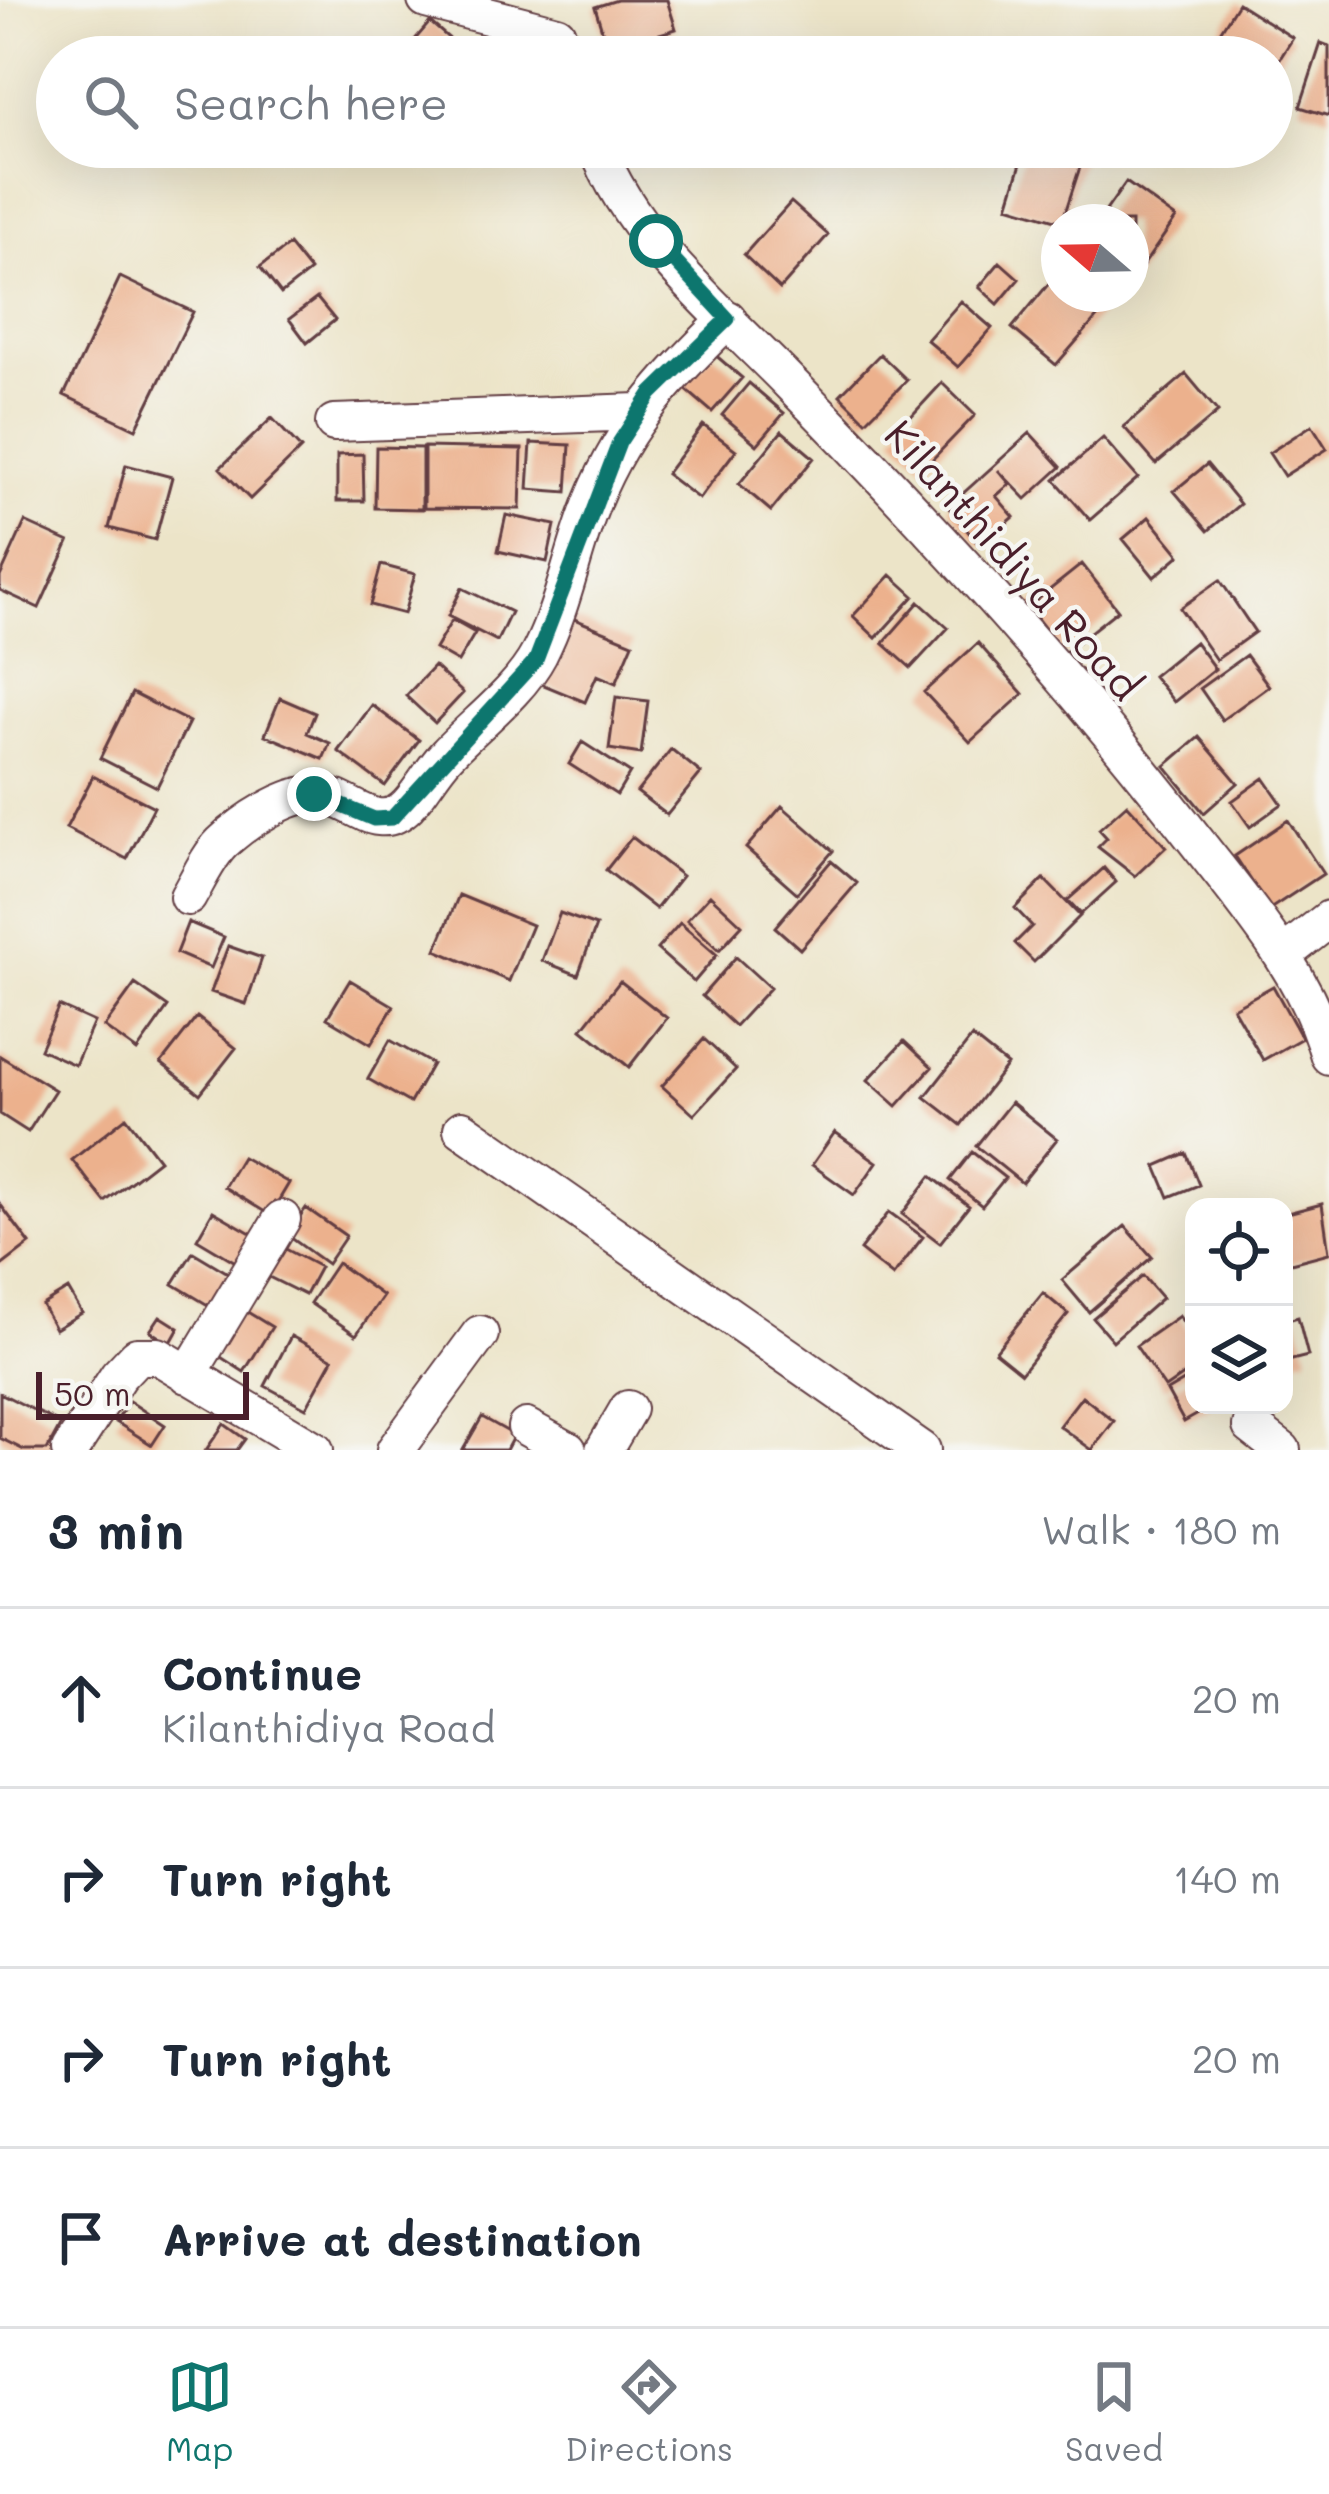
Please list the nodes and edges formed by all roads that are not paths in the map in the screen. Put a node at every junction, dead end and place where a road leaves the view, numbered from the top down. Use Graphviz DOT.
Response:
graph roads {
  1 [pos="426,0"];
  2 [pos="556,30"];
  3 [pos="610,168"];
  4 [pos="728,319"];
  5 [pos="639,412"];
  6 [pos="334,423"];
  7 [pos="188,897"];
  8 [pos="1329,919"];
  9 [pos="1283,955"];
  10 [pos="1329,1056"];
  11 [pos="462,1129"];
  12 [pos="282,1220"];
  13 [pos="480,1334"];
  14 [pos="188,1376"];
  15 [pos="628,1409"];
  16 [pos="1251,1426"];
  17 [pos="526,1427"];
  18 [pos="70,1450"];
  19 [pos="315,1450"];
  20 [pos="395,1450"];
  21 [pos="568,1450"];
  22 [pos="604,1450"];
  23 [pos="922,1450"];
  24 [pos="1282,1450"];
  1 -- 2 [label="street"];
  3 -- 4 [label="street, Kilanthidiya Road"];
  4 -- 5 [label="street"];
  4 -- 9 [label="street, Kilanthidiya Road"];
  5 -- 6 [label="street"];
  5 -- 7 [label="street"];
  8 -- 9 [label="street"];
  9 -- 10 [label="street, Kilanthidiya Road"];
  11 -- 23 [label="street"];
  12 -- 14 [label="street"];
  13 -- 20 [label="street"];
  14 -- 18 [label="street"];
  14 -- 19 [label="street"];
  15 -- 22 [label="street"];
  16 -- 24 [label="street"];
  17 -- 21 [label="street"];
}
